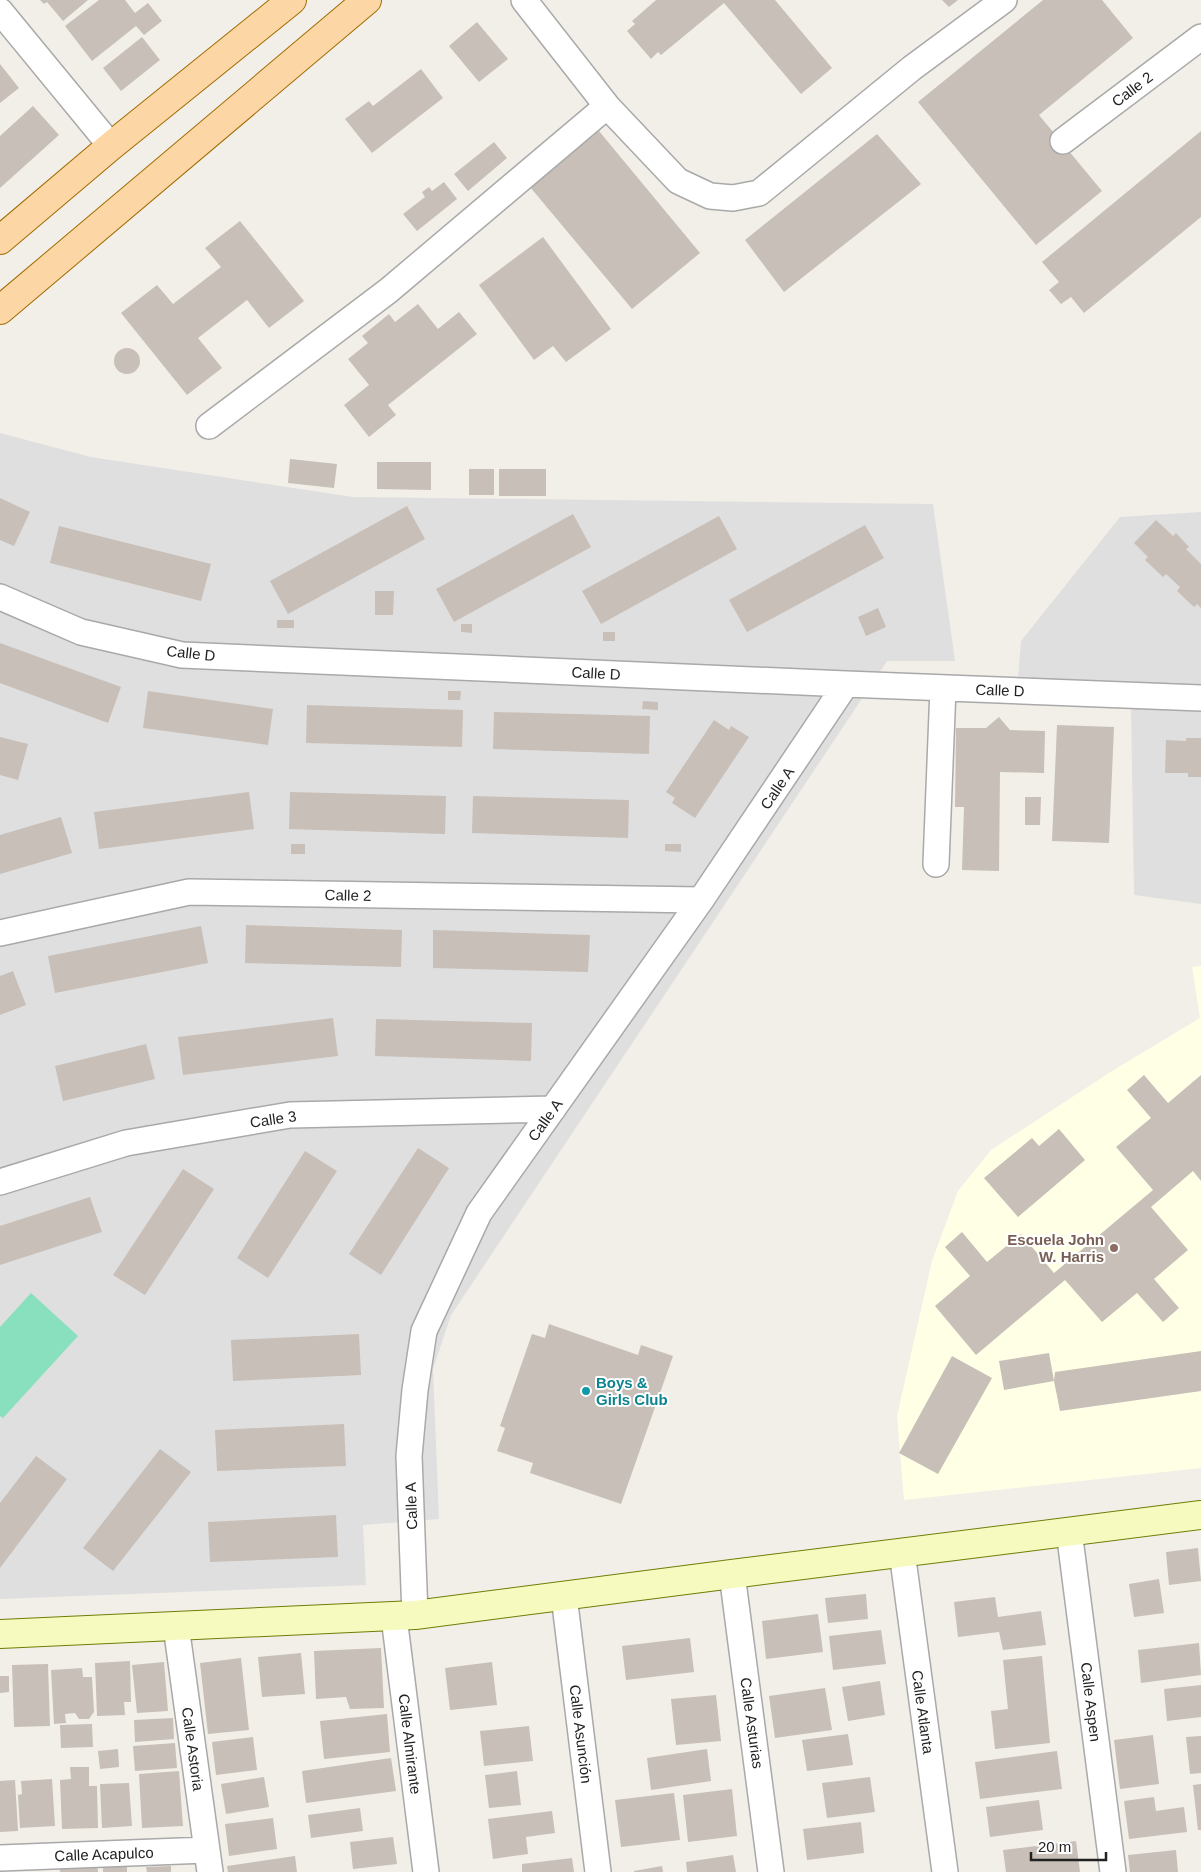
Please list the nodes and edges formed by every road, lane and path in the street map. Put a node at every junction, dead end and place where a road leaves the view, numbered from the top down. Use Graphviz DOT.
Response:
graph roads {
  1 [pos="292,0"];
  2 [pos="367,0"];
  3 [pos="524,0"];
  4 [pos="1004,0"];
  5 [pos="0,11"];
  6 [pos="1201,37"];
  7 [pos="607,106"];
  8 [pos="1063,141"];
  9 [pos="111,146"];
  10 [pos="0,240"];
  11 [pos="0,310"];
  12 [pos="209,426"];
  13 [pos="0,597"];
  14 [pos="846,684"];
  15 [pos="943,688"];
  16 [pos="1201,698"];
  17 [pos="936,864"];
  18 [pos="701,900"];
  19 [pos="0,932"];
  20 [pos="553,1109"];
  21 [pos="0,1182"];
  22 [pos="1201,1515"];
  23 [pos="1069,1531"];
  24 [pos="902,1552"];
  25 [pos="732,1574"];
  26 [pos="564,1596"];
  27 [pos="405,1616"];
  28 [pos="176,1626"];
  29 [pos="0,1634"];
  30 [pos="0,1858"];
  31 [pos="209,1861"];
  32 [pos="426,1872"];
  33 [pos="598,1872"];
  34 [pos="772,1872"];
  35 [pos="945,1872"];
  36 [pos="1113,1872"];
  1 -- 9 [label="main road"];
  2 -- 11 [label="main road"];
  3 -- 7 [label="street"];
  4 -- 7 [label="street"];
  5 -- 9 [label="street"];
  6 -- 8 [label="street, Calle 2"];
  7 -- 12 [label="street"];
  9 -- 10 [label="main road"];
  13 -- 14 [label="street, Calle D"];
  14 -- 15 [label="street, Calle D"];
  14 -- 18 [label="street, Calle A"];
  15 -- 16 [label="street, Calle D"];
  15 -- 17 [label="street"];
  18 -- 19 [label="street, Calle 2"];
  18 -- 20 [label="street, Calle A"];
  20 -- 21 [label="street, Calle 3"];
  20 -- 27 [label="street, Calle A"];
  22 -- 23 [label="street"];
  23 -- 24 [label="street"];
  23 -- 36 [label="street, Calle Aspen"];
  24 -- 25 [label="street"];
  24 -- 35 [label="street, Calle Atlanta"];
  25 -- 26 [label="street"];
  25 -- 34 [label="street, Calle Asturias"];
  26 -- 27 [label="street"];
  26 -- 33 [label="street, Calle Asunción"];
  27 -- 28 [label="street"];
  27 -- 32 [label="street, Calle Almirante"];
  28 -- 29 [label="street"];
  28 -- 31 [label="street, Calle Astoria"];
  30 -- 31 [label="street, Calle Acapulco"];
}
